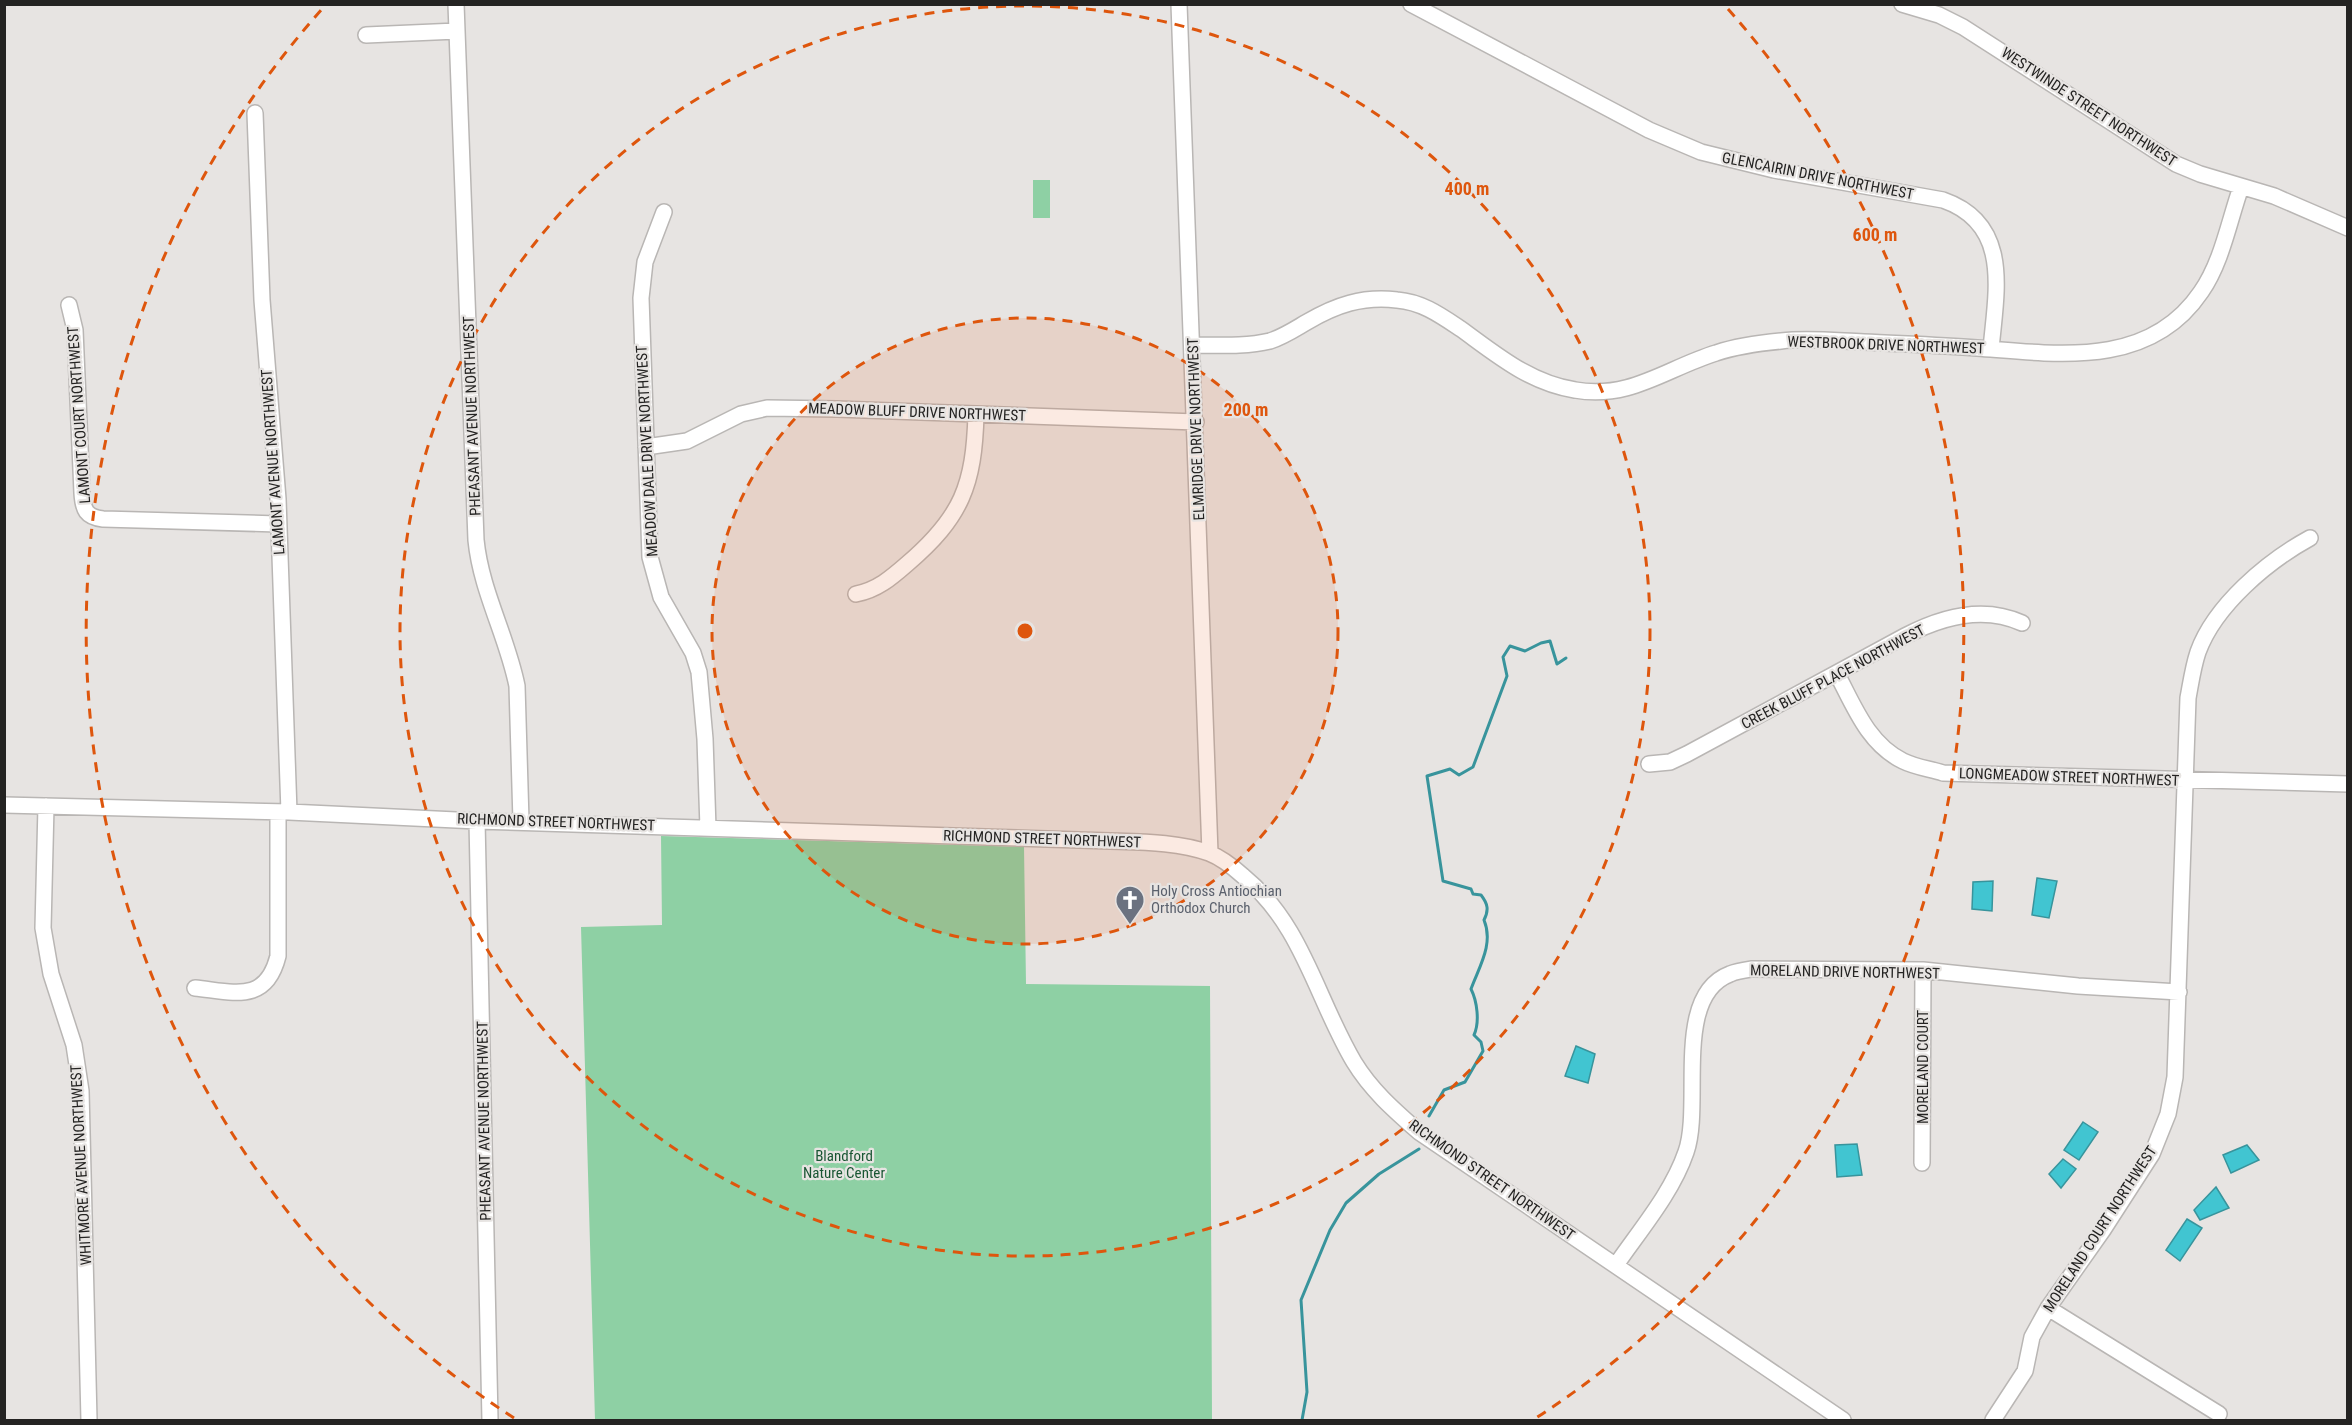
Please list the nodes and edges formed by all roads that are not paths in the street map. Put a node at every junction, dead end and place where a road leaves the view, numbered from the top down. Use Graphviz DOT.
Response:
graph roads {
  1 [pos="456,4"];
  2 [pos="1179,4"];
  3 [pos="1411,4"];
  4 [pos="1902,4"];
  5 [pos="457,31"];
  6 [pos="366,35"];
  7 [pos="255,113"];
  8 [pos="2241,187"];
  9 [pos="664,212"];
  10 [pos="2348,228"];
  11 [pos="69,305"];
  12 [pos="1192,345"];
  13 [pos="1991,349"];
  14 [pos="976,414"];
  15 [pos="1196,422"];
  16 [pos="646,447"];
  17 [pos="278,524"];
  18 [pos="2310,538"];
  19 [pos="856,594"];
  20 [pos="2022,623"];
  21 [pos="1837,674"];
  22 [pos="1649,764"];
  23 [pos="2186,780"];
  24 [pos="2348,784"];
  25 [pos="4,805"];
  26 [pos="46,806"];
  27 [pos="283,812"];
  28 [pos="477,821"];
  29 [pos="521,821"];
  30 [pos="708,828"];
  31 [pos="1210,853"];
  32 [pos="1923,970"];
  33 [pos="195,988"];
  34 [pos="2179,992"];
  35 [pos="1922,1163"];
  36 [pos="1616,1265"];
  37 [pos="2048,1308"];
  38 [pos="2219,1414"];
  39 [pos="88,1420"];
  40 [pos="490,1420"];
  41 [pos="1843,1420"];
  42 [pos="1993,1420"];
  1 -- 5 [label="street, PHEASANT AVENUE NORTHWEST"];
  2 -- 12 [label="street, ELMRIDGE DRIVE NORTHWEST"];
  3 -- 13 [label="street, GLENCAIRIN DRIVE NORTHWEST"];
  4 -- 8 [label="street, WESTWINDE STREET NORTHWEST"];
  5 -- 6 [label="street"];
  5 -- 29 [label="street, PHEASANT AVENUE NORTHWEST"];
  7 -- 17 [label="street, LAMONT AVENUE NORTHWEST"];
  8 -- 10 [label="street, WESTWINDE STREET NORTHWEST"];
  8 -- 13 [label="street, WESTBROOK DRIVE NORTHWEST"];
  9 -- 16 [label="street, MEADOW DALE DRIVE NORTHWEST"];
  11 -- 17 [label="street, LAMONT COURT NORTHWEST"];
  12 -- 13 [label="street, WESTBROOK DRIVE NORTHWEST"];
  12 -- 15 [label="street, ELMRIDGE DRIVE NORTHWEST"];
  14 -- 15 [label="street, MEADOW BLUFF DRIVE NORTHWEST"];
  14 -- 16 [label="street, MEADOW BLUFF DRIVE NORTHWEST"];
  14 -- 19 [label="street"];
  15 -- 31 [label="street, ELMRIDGE DRIVE NORTHWEST"];
  16 -- 30 [label="street, MEADOW DALE DRIVE NORTHWEST"];
  17 -- 27 [label="street, LAMONT AVENUE NORTHWEST"];
  18 -- 23 [label="street, MORELAND COURT NORTHWEST"];
  20 -- 21 [label="street, CREEK BLUFF PLACE NORTHWEST"];
  21 -- 22 [label="street, CREEK BLUFF PLACE NORTHWEST"];
  21 -- 23 [label="street, LONGMEADOW STREET NORTHWEST"];
  23 -- 24 [label="street, LONGMEADOW STREET NORTHWEST"];
  23 -- 34 [label="street, MORELAND COURT NORTHWEST"];
  25 -- 26 [label="street, RICHMOND STREET NORTHWEST"];
  26 -- 27 [label="street, RICHMOND STREET NORTHWEST"];
  26 -- 39 [label="street, WHITMORE AVENUE NORTHWEST"];
  27 -- 28 [label="street, RICHMOND STREET NORTHWEST"];
  27 -- 33 [label="street, LAMONT AVENUE NORTHWEST"];
  28 -- 29 [label="street, RICHMOND STREET NORTHWEST"];
  28 -- 40 [label="street, PHEASANT AVENUE NORTHWEST"];
  29 -- 30 [label="street, RICHMOND STREET NORTHWEST"];
  30 -- 31 [label="street, RICHMOND STREET NORTHWEST"];
  31 -- 36 [label="street, RICHMOND STREET NORTHWEST"];
  32 -- 34 [label="street, MORELAND DRIVE NORTHWEST"];
  32 -- 35 [label="street, MORELAND COURT"];
  32 -- 36 [label="street, MORELAND DRIVE NORTHWEST"];
  34 -- 37 [label="street, MORELAND COURT NORTHWEST"];
  36 -- 41 [label="street, RICHMOND STREET NORTHWEST"];
  37 -- 38 [label="street"];
  37 -- 42 [label="street, MORELAND COURT NORTHWEST"];
}
